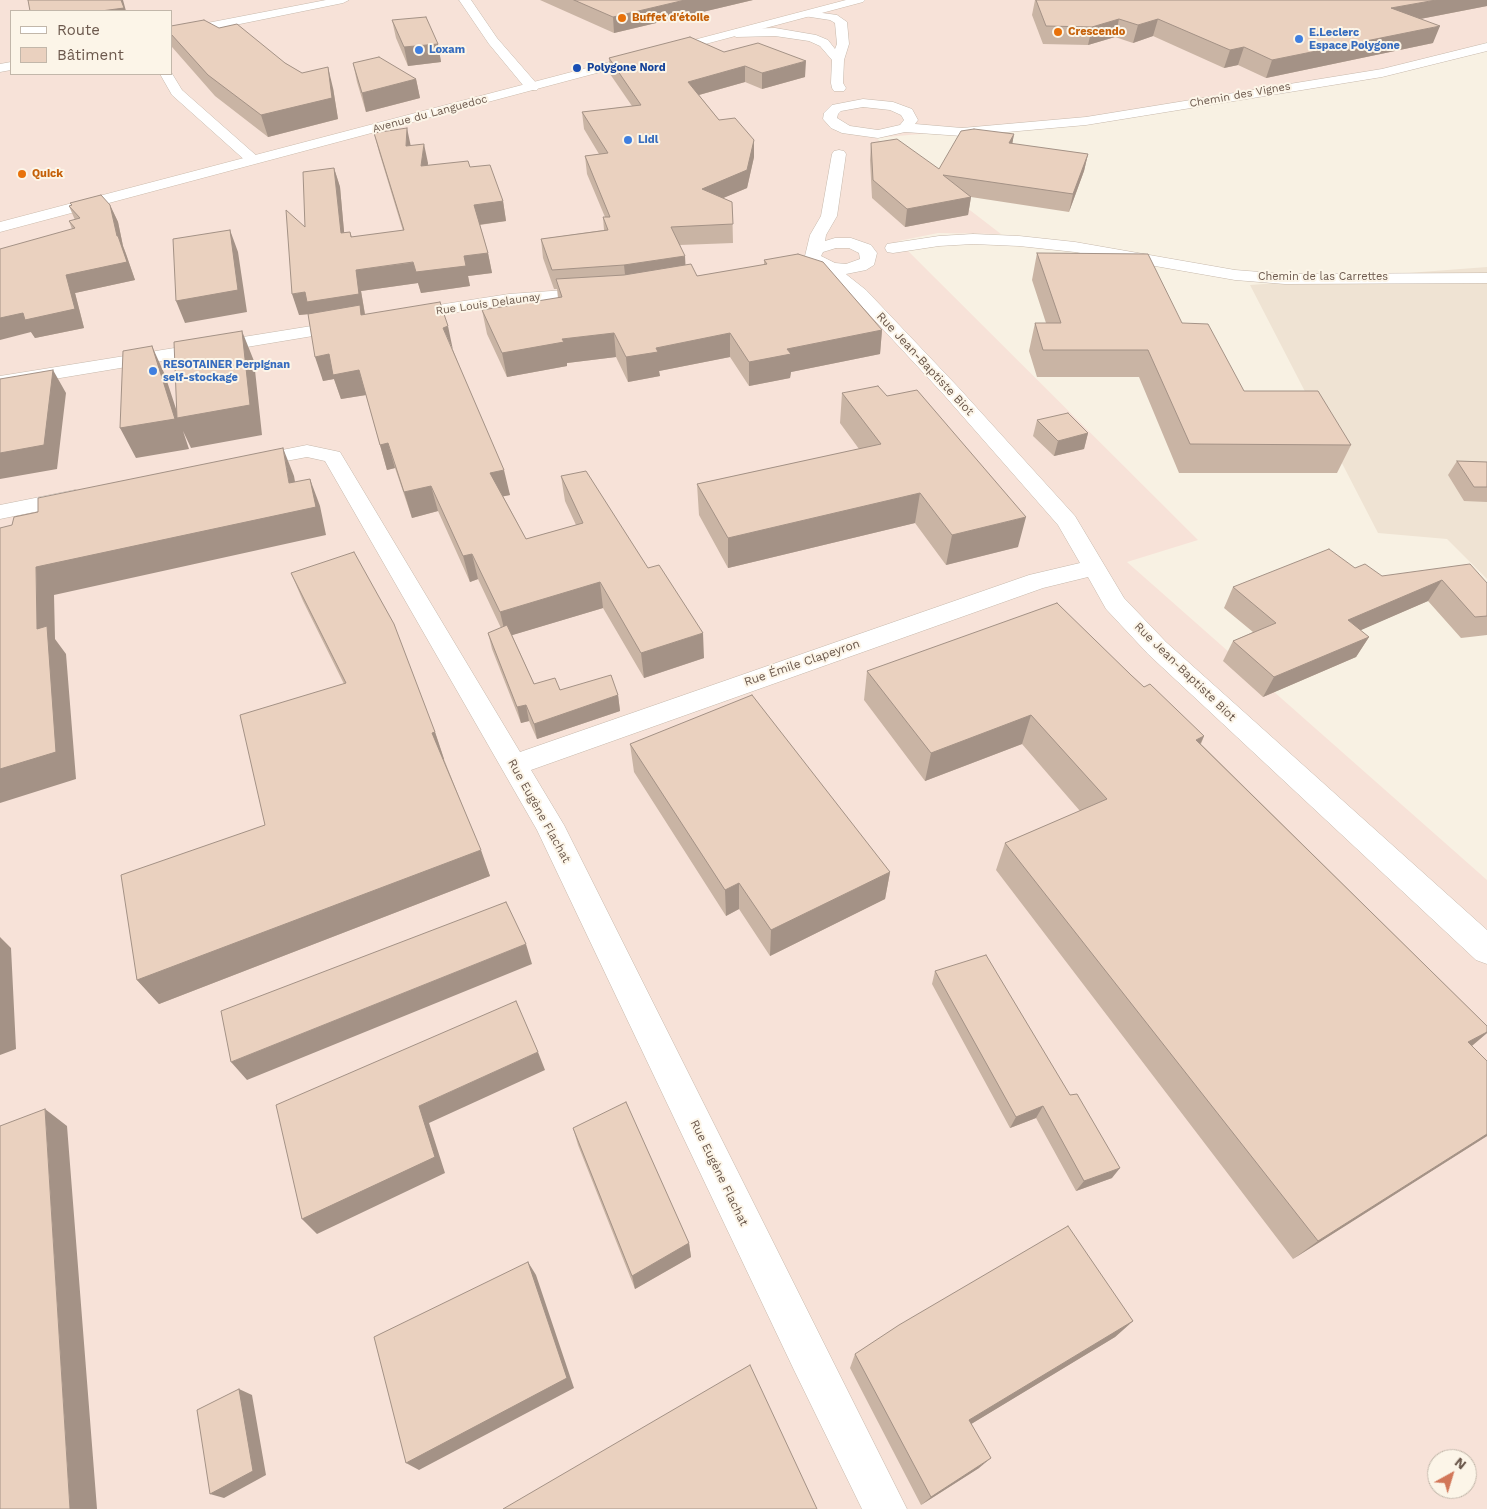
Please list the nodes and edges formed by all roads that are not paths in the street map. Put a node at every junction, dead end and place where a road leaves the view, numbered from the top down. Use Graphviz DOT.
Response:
graph roads {
  1 [pos="343,0"];
  2 [pos="465,0"];
  3 [pos="854,1"];
  4 [pos="808,14"];
  5 [pos="833,17"];
  6 [pos="772,23"];
  7 [pos="842,29"];
  8 [pos="736,33"];
  9 [pos="172,34"];
  10 [pos="794,34"];
  11 [pos="1487,47"];
  12 [pos="838,60"];
  13 [pos="167,75"];
  14 [pos="532,87"];
  15 [pos="839,88"];
  16 [pos="872,103"];
  17 [pos="844,106"];
  18 [pos="908,124"];
  19 [pos="863,133"];
  20 [pos="836,140"];
  21 [pos="253,160"];
  22 [pos="829,216"];
  23 [pos="0,227"];
  24 [pos="854,244"];
  25 [pos="893,248"];
  26 [pos="814,260"];
  27 [pos="864,264"];
  28 [pos="1487,278"];
  29 [pos="607,292"];
  30 [pos="860,294"];
  31 [pos="389,318"];
  32 [pos="370,321"];
  33 [pos="0,382"];
  34 [pos="221,468"];
  35 [pos="106,491"];
  36 [pos="0,512"];
  37 [pos="1093,568"];
  38 [pos="514,765"];
  39 [pos="1487,950"];
  40 [pos="885,1509"];
  1 -- 9 [label="street"];
  2 -- 14 [label="street"];
  3 -- 4 [label="street, Avenue du Languedoc"];
  3 -- 5 [label="street"];
  4 -- 5 [label="street"];
  4 -- 6 [label="street, Avenue du Languedoc"];
  5 -- 7 [label="street"];
  6 -- 8 [label="street, Avenue du Languedoc"];
  6 -- 10 [label="street"];
  7 -- 10 [label="street"];
  7 -- 12 [label="street"];
  8 -- 10 [label="street"];
  8 -- 14 [label="street, Avenue du Languedoc"];
  10 -- 12 [label="street"];
  11 -- 18 [label="street, Chemin des Vignes"];
  12 -- 15 [label="street"];
  13 -- 21 [label="street"];
  14 -- 21 [label="street, Avenue du Languedoc"];
  15 -- 16 [label="street"];
  15 -- 17 [label="street"];
  16 -- 17 [label="street"];
  16 -- 18 [label="street"];
  17 -- 20 [label="street"];
  18 -- 19 [label="street, Chemin des Vignes"];
  19 -- 20 [label="street"];
  19 -- 20 [label="street"];
  20 -- 22 [label="street"];
  21 -- 23 [label="street, Avenue du Languedoc"];
  22 -- 24 [label="street"];
  22 -- 26 [label="street"];
  24 -- 25 [label="street, Chemin de las Carrettes"];
  24 -- 26 [label="street, Chemin de las Carrettes"];
  24 -- 27 [label="street"];
  25 -- 27 [label="street, Chemin de las Carrettes"];
  25 -- 28 [label="street, Chemin de las Carrettes"];
  26 -- 27 [label="street"];
  26 -- 30 [label="street, Rue Jean-Baptiste Biot"];
  27 -- 30 [label="street"];
  29 -- 31 [label="street, Rue Louis Delaunay"];
  30 -- 37 [label="street, Rue Jean-Baptiste Biot"];
  32 -- 33 [label="street"];
  34 -- 38 [label="street, Rue Eugène Flachat"];
  35 -- 36 [label="street"];
  37 -- 38 [label="street, Rue Émile Clapeyron"];
  37 -- 39 [label="street, Rue Jean-Baptiste Biot"];
  38 -- 40 [label="street, Rue Eugène Flachat"];
}
